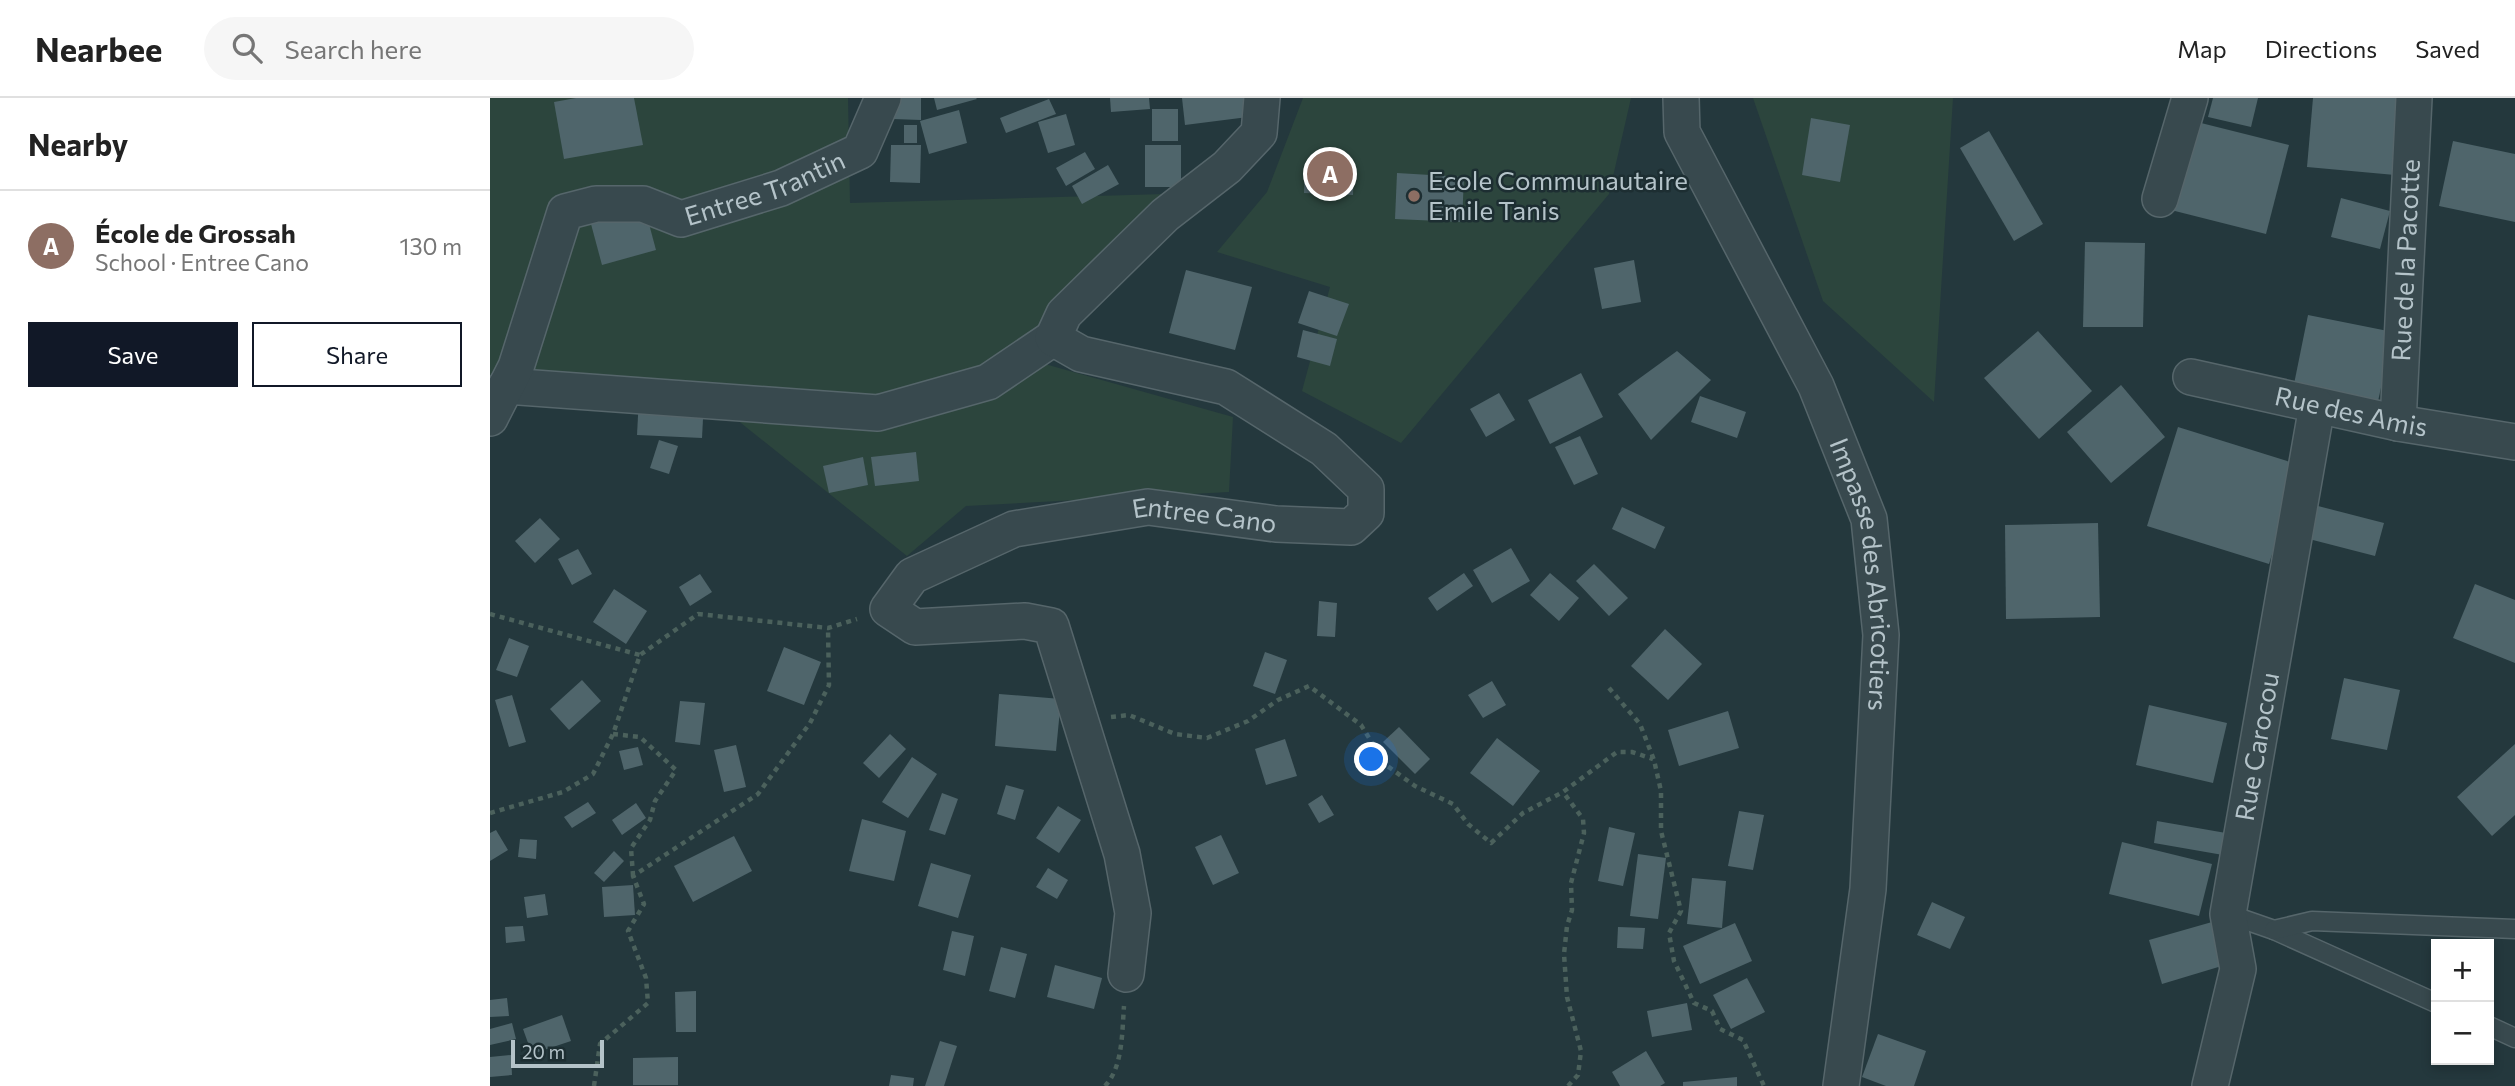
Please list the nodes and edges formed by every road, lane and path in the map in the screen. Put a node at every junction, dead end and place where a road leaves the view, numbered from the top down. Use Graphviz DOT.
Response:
graph roads {
  1 [pos="883,98"];
  2 [pos="1262,98"];
  3 [pos="1681,98"];
  4 [pos="2190,98"];
  5 [pos="2414,98"];
  6 [pos="2160,199"];
  7 [pos="1053,338"];
  8 [pos="2191,377"];
  9 [pos="504,380"];
  10 [pos="2317,405"];
  11 [pos="490,418"];
  12 [pos="2398,423"];
  13 [pos="2515,442"];
  14 [pos="888,609"];
  15 [pos="490,614"];
  16 [pos="828,628"];
  17 [pos="640,655"];
  18 [pos="1609,688"];
  19 [pos="1083,729"];
  20 [pos="612,734"];
  21 [pos="1654,760"];
  22 [pos="1563,792"];
  23 [pos="490,813"];
  24 [pos="633,876"];
  25 [pos="2228,914"];
  26 [pos="2515,929"];
  27 [pos="2273,930"];
  28 [pos="1126,974"];
  29 [pos="2434,1002"];
  30 [pos="2494,1028"];
  31 [pos="2515,1038"];
  32 [pos="594,1086"];
  33 [pos="1105,1086"];
  34 [pos="1568,1086"];
  35 [pos="1764,1086"];
  36 [pos="1841,1086"];
  37 [pos="2210,1086"];
  1 -- 9 [label="street, Entree Trantin"];
  2 -- 7 [label="street"];
  3 -- 36 [label="street, Impasse des Abricotiers"];
  4 -- 6 [label="street"];
  5 -- 12 [label="street, Rue de la Pacotte"];
  7 -- 9 [label="street"];
  7 -- 14 [label="street, Entree Cano"];
  8 -- 10 [label="street, Rue des Amis"];
  9 -- 11 [label="street"];
  10 -- 12 [label="street, Rue des Amis"];
  10 -- 25 [label="street, Rue Carocou"];
  12 -- 13 [label="street, Rue des Amis"];
  14 -- 16 [label="path"];
  14 -- 19 [label="street"];
  15 -- 17 [label="path"];
  16 -- 17 [label="path"];
  16 -- 24 [label="path"];
  17 -- 20 [label="path"];
  18 -- 21 [label="path"];
  19 -- 22 [label="path"];
  19 -- 28 [label="street"];
  20 -- 23 [label="path"];
  20 -- 24 [label="path"];
  21 -- 22 [label="path"];
  21 -- 35 [label="path"];
  22 -- 34 [label="path"];
  24 -- 32 [label="path"];
  25 -- 27 [label="lane"];
  25 -- 37 [label="street, Rue Carocou"];
  26 -- 27 [label="lane"];
  27 -- 29 [label="lane"];
  28 -- 33 [label="path"];
  30 -- 31 [label="lane"];
}
